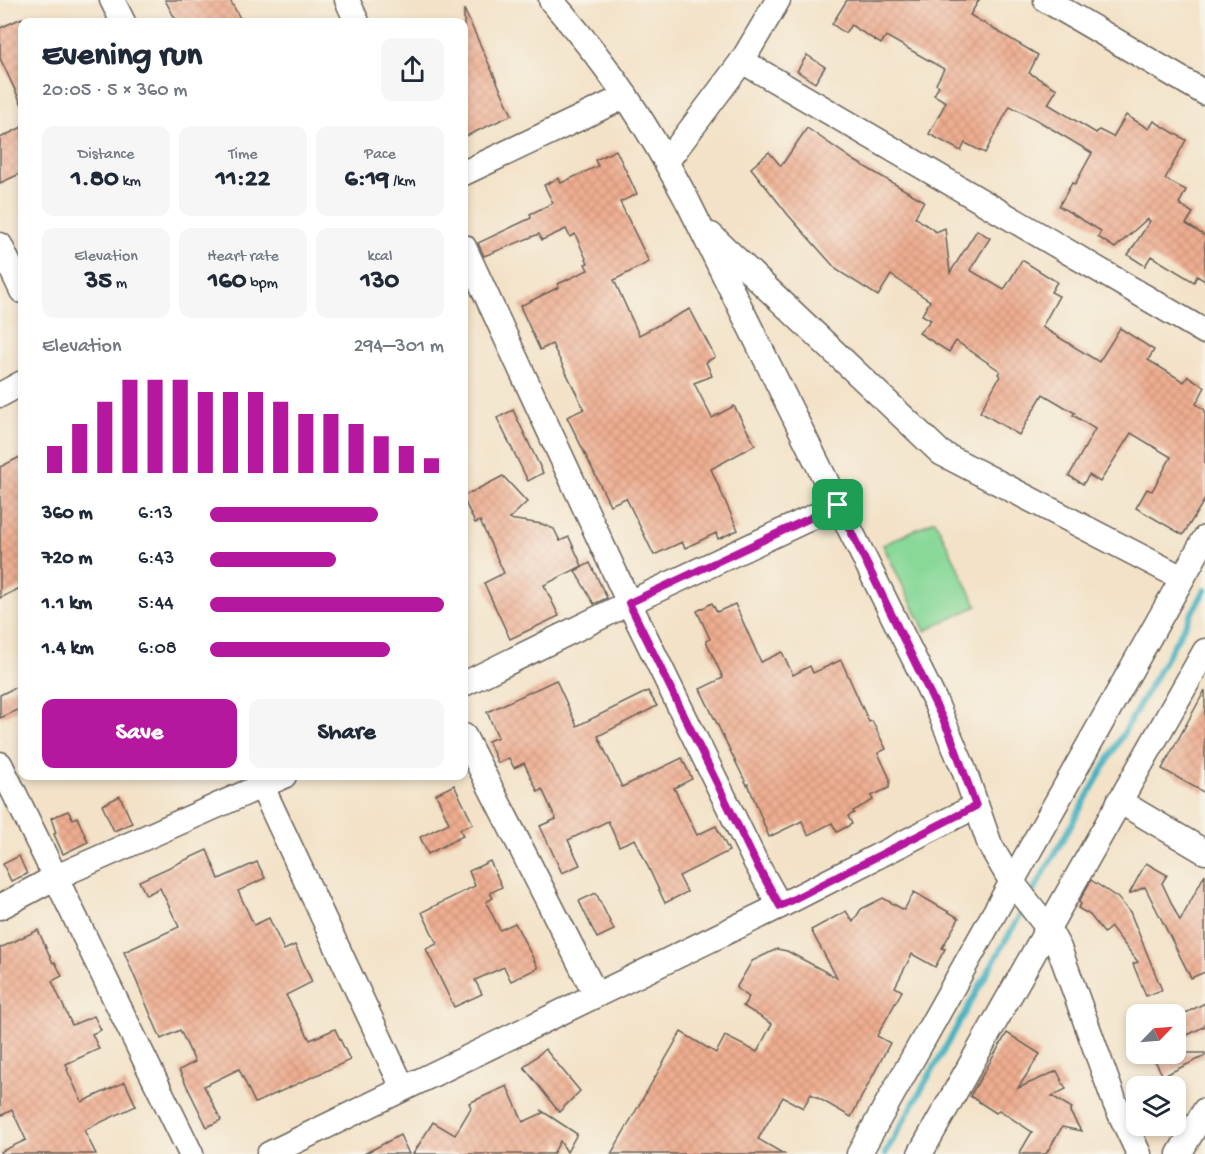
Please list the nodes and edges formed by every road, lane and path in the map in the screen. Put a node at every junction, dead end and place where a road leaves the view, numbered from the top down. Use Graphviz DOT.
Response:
graph roads {
  1 [pos="112,0"];
  2 [pos="346,0"];
  3 [pos="551,0"];
  4 [pos="778,0"];
  5 [pos="1046,0"];
  6 [pos="121,18"];
  7 [pos="355,18"];
  8 [pos="742,61"];
  9 [pos="1205,93"];
  10 [pos="626,96"];
  11 [pos="667,161"];
  12 [pos="468,171"];
  13 [pos="699,223"];
  14 [pos="0,245"];
  15 [pos="468,256"];
  16 [pos="18,283"];
  17 [pos="1205,332"];
  18 [pos="18,386"];
  19 [pos="0,395"];
  20 [pos="838,505"];
  21 [pos="1205,538"];
  22 [pos="1182,578"];
  23 [pos="629,603"];
  24 [pos="1205,651"];
  25 [pos="468,682"];
  26 [pos="468,744"];
  27 [pos="0,764"];
  28 [pos="259,781"];
  29 [pos="1119,801"];
  30 [pos="976,806"];
  31 [pos="1205,852"];
  32 [pos="54,878"];
  33 [pos="1014,886"];
  34 [pos="780,906"];
  35 [pos="0,907"];
  36 [pos="1044,923"];
  37 [pos="596,995"];
  38 [pos="403,1088"];
  39 [pos="1205,1110"];
  40 [pos="191,1154"];
  41 [pos="268,1154"];
  42 [pos="859,1154"];
  43 [pos="920,1154"];
  44 [pos="1139,1154"];
  45 [pos="1179,1154"];
  1 -- 6 [label="street"];
  2 -- 7 [label="street"];
  3 -- 10 [label="street"];
  4 -- 8 [label="street"];
  5 -- 9 [label="street"];
  8 -- 11 [label="street"];
  8 -- 17 [label="street"];
  10 -- 11 [label="street"];
  10 -- 12 [label="street"];
  11 -- 13 [label="street"];
  13 -- 20 [label="street"];
  13 -- 22 [label="street"];
  14 -- 16 [label="street"];
  15 -- 23 [label="street"];
  18 -- 19 [label="street"];
  20 -- 23 [label="street"];
  20 -- 30 [label="street"];
  21 -- 22 [label="street"];
  22 -- 33 [label="street"];
  23 -- 25 [label="street"];
  23 -- 34 [label="street"];
  24 -- 29 [label="street"];
  26 -- 37 [label="street"];
  27 -- 32 [label="street"];
  28 -- 32 [label="street"];
  28 -- 38 [label="street"];
  29 -- 31 [label="street"];
  29 -- 36 [label="street"];
  30 -- 33 [label="street"];
  30 -- 34 [label="street"];
  32 -- 35 [label="street"];
  32 -- 40 [label="street"];
  33 -- 36 [label="street"];
  33 -- 42 [label="street"];
  34 -- 37 [label="street"];
  36 -- 43 [label="street"];
  36 -- 44 [label="street"];
  37 -- 38 [label="street"];
  38 -- 41 [label="street"];
  39 -- 45 [label="street"];
}
